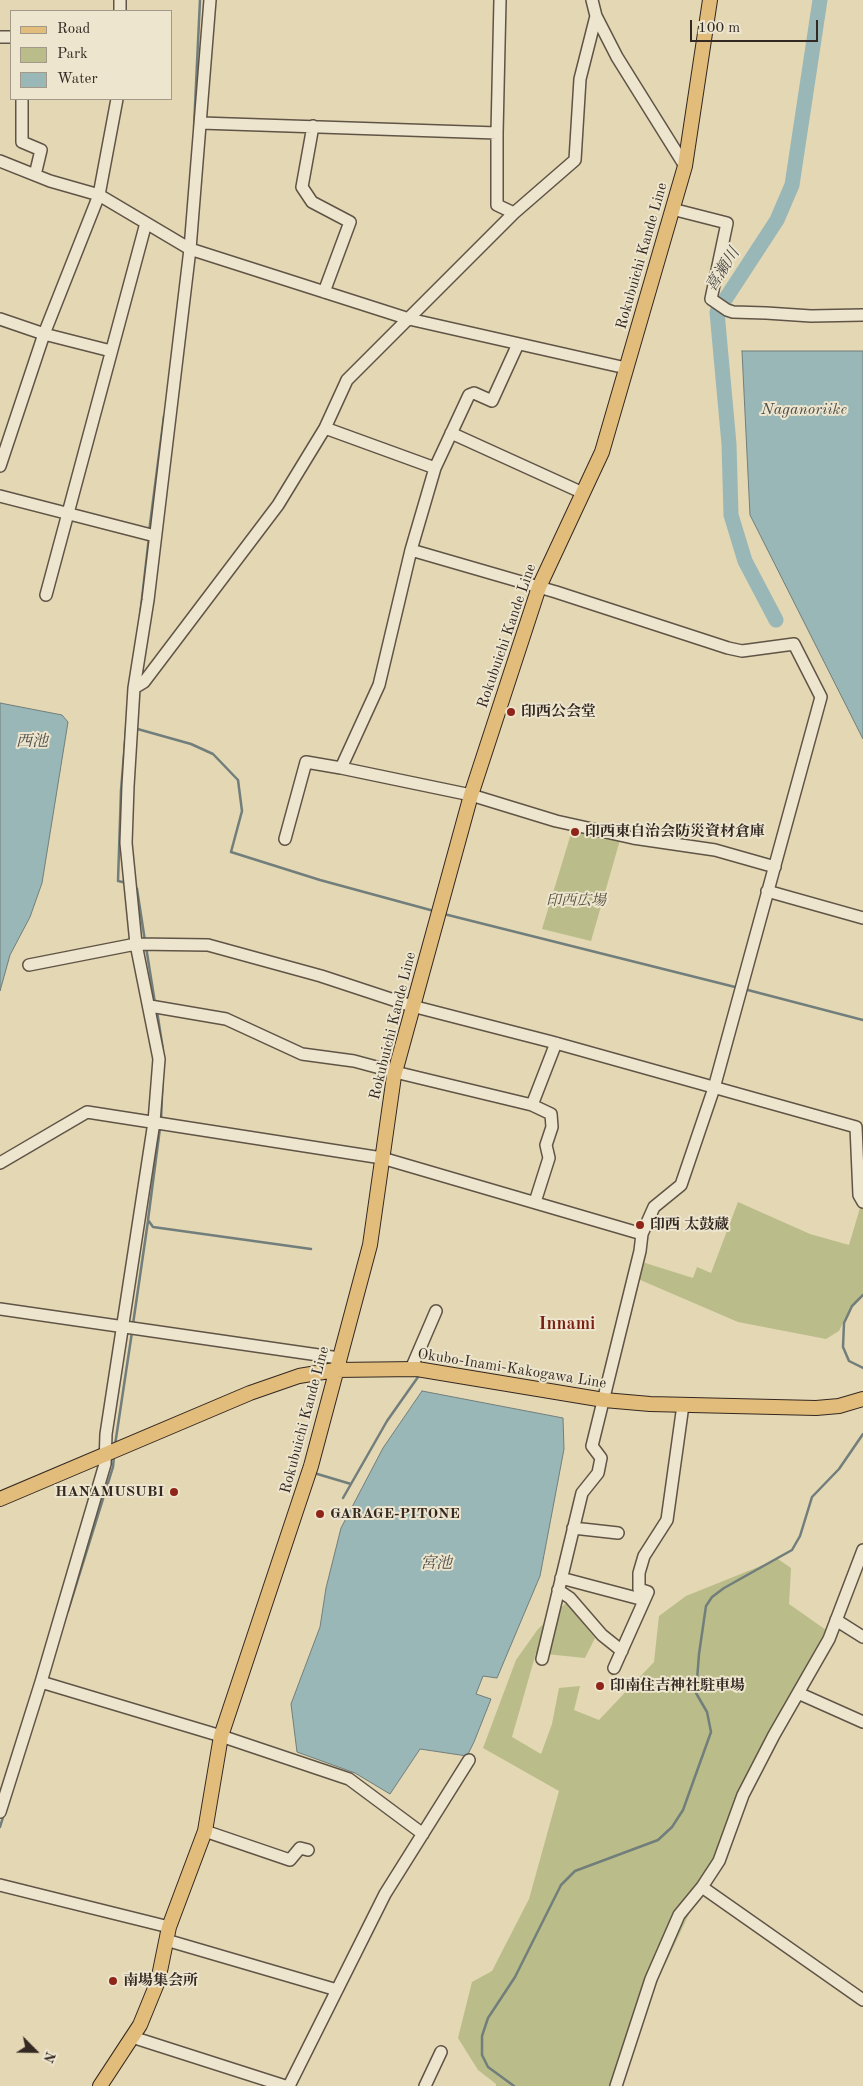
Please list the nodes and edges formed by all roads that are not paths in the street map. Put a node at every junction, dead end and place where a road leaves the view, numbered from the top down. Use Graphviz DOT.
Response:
graph roads {
  1 [pos="210,0"];
  2 [pos="500,0"];
  3 [pos="592,0"];
  4 [pos="710,0"];
  5 [pos="596,16"];
  6 [pos="22,100"];
  7 [pos="117,100"];
  8 [pos="201,123"];
  9 [pos="313,126"];
  10 [pos="497,133"];
  11 [pos="0,161"];
  12 [pos="685,166"];
  13 [pos="35,175"];
  14 [pos="99,195"];
  15 [pos="672,210"];
  16 [pos="514,213"];
  17 [pos="146,223"];
  18 [pos="190,249"];
  19 [pos="324,292"];
  20 [pos="863,315"];
  21 [pos="409,319"];
  22 [pos="0,320"];
  23 [pos="44,334"];
  24 [pos="518,344"];
  25 [pos="112,352"];
  26 [pos="626,368"];
  27 [pos="325,428"];
  28 [pos="452,433"];
  29 [pos="0,466"];
  30 [pos="435,468"];
  31 [pos="583,493"];
  32 [pos="0,496"];
  33 [pos="68,515"];
  34 [pos="155,536"];
  35 [pos="411,550"];
  36 [pos="539,587"];
  37 [pos="46,595"];
  38 [pos="134,688"];
  39 [pos="340,768"];
  40 [pos="471,795"];
  41 [pos="285,839"];
  42 [pos="774,867"];
  43 [pos="767,891"];
  44 [pos="863,918"];
  45 [pos="136,944"];
  46 [pos="29,965"];
  47 [pos="150,1006"];
  48 [pos="412,1006"];
  49 [pos="556,1042"];
  50 [pos="395,1072"];
  51 [pos="714,1088"];
  52 [pos="532,1105"];
  53 [pos="154,1122"];
  54 [pos="382,1158"];
  55 [pos="0,1163"];
  56 [pos="534,1202"];
  57 [pos="863,1202"];
  58 [pos="642,1234"];
  59 [pos="0,1309"];
  60 [pos="436,1311"];
  61 [pos="122,1327"];
  62 [pos="337,1364"];
  63 [pos="411,1369"];
  64 [pos="863,1399"];
  65 [pos="604,1400"];
  66 [pos="684,1405"];
  67 [pos="106,1454"];
  68 [pos="0,1499"];
  69 [pos="573,1528"];
  70 [pos="618,1533"];
  71 [pos="863,1550"];
  72 [pos="561,1578"];
  73 [pos="558,1590"];
  74 [pos="644,1600"];
  75 [pos="836,1620"];
  76 [pos="863,1637"];
  77 [pos="622,1651"];
  78 [pos="542,1659"];
  79 [pos="614,1668"];
  80 [pos="41,1682"];
  81 [pos="798,1693"];
  82 [pos="863,1722"];
  83 [pos="222,1736"];
  84 [pos="469,1760"];
  85 [pos="0,1812"];
  86 [pos="205,1831"];
  87 [pos="423,1834"];
  88 [pos="308,1850"];
  89 [pos="0,1886"];
  90 [pos="702,1887"];
  91 [pos="167,1934"];
  92 [pos="337,1990"];
  93 [pos="863,2000"];
  94 [pos="132,2037"];
  95 [pos="441,2052"];
  96 [pos="100,2086"];
  97 [pos="285,2086"];
  98 [pos="289,2086"];
  99 [pos="425,2086"];
  100 [pos="616,2086"];
  1 -- 8 [label="street"];
  2 -- 10 [label="street"];
  3 -- 5 [label="street"];
  4 -- 12 [label="main road, Rokubuichi Kande Line"];
  5 -- 12 [label="street"];
  5 -- 16 [label="street"];
  6 -- 13 [label="street"];
  7 -- 14 [label="street"];
  8 -- 9 [label="street"];
  8 -- 18 [label="street"];
  9 -- 10 [label="street"];
  9 -- 19 [label="street"];
  10 -- 16 [label="street"];
  11 -- 13 [label="street"];
  12 -- 15 [label="main road, Rokubuichi Kande Line"];
  13 -- 14 [label="street"];
  14 -- 17 [label="street"];
  14 -- 23 [label="street"];
  15 -- 20 [label="street"];
  15 -- 26 [label="main road, Rokubuichi Kande Line"];
  16 -- 21 [label="street"];
  17 -- 18 [label="street"];
  17 -- 25 [label="street"];
  18 -- 19 [label="street"];
  18 -- 34 [label="street"];
  19 -- 21 [label="street"];
  21 -- 24 [label="street"];
  21 -- 27 [label="street"];
  22 -- 23 [label="street"];
  23 -- 25 [label="street"];
  23 -- 29 [label="street"];
  24 -- 26 [label="street"];
  24 -- 28 [label="street"];
  25 -- 33 [label="street"];
  26 -- 31 [label="main road, Rokubuichi Kande Line"];
  27 -- 30 [label="street"];
  27 -- 38 [label="street"];
  28 -- 30 [label="street"];
  28 -- 31 [label="street"];
  30 -- 35 [label="street"];
  31 -- 36 [label="main road, Rokubuichi Kande Line"];
  32 -- 33 [label="street"];
  33 -- 34 [label="street"];
  33 -- 37 [label="street"];
  34 -- 38 [label="street"];
  35 -- 36 [label="street"];
  35 -- 39 [label="street"];
  36 -- 40 [label="main road, Rokubuichi Kande Line"];
  36 -- 42 [label="street"];
  38 -- 45 [label="street"];
  39 -- 40 [label="street"];
  39 -- 41 [label="street"];
  40 -- 42 [label="street"];
  40 -- 48 [label="main road, Rokubuichi Kande Line"];
  42 -- 43 [label="street"];
  43 -- 44 [label="street"];
  43 -- 51 [label="street"];
  45 -- 46 [label="street"];
  45 -- 47 [label="street"];
  45 -- 48 [label="street"];
  47 -- 50 [label="street"];
  47 -- 53 [label="street"];
  48 -- 49 [label="street"];
  48 -- 50 [label="main road, Rokubuichi Kande Line"];
  49 -- 51 [label="street"];
  49 -- 52 [label="street"];
  50 -- 52 [label="street"];
  50 -- 54 [label="main road, Rokubuichi Kande Line"];
  51 -- 57 [label="street"];
  51 -- 58 [label="street"];
  52 -- 56 [label="street"];
  53 -- 54 [label="street"];
  53 -- 55 [label="street"];
  53 -- 61 [label="street"];
  54 -- 56 [label="street"];
  54 -- 62 [label="main road, Rokubuichi Kande Line"];
  56 -- 58 [label="street"];
  58 -- 65 [label="street"];
  59 -- 61 [label="street"];
  60 -- 63 [label="street"];
  61 -- 62 [label="street"];
  61 -- 67 [label="street"];
  62 -- 63 [label="main road, Okubo-Inami-Kakogawa Line"];
  62 -- 67 [label="main road, Okubo-Inami-Kakogawa Line"];
  62 -- 83 [label="main road, Rokubuichi Kande Line"];
  63 -- 65 [label="main road, Okubo-Inami-Kakogawa Line"];
  64 -- 66 [label="main road, Okubo-Inami-Kakogawa Line"];
  65 -- 66 [label="main road, Okubo-Inami-Kakogawa Line"];
  65 -- 69 [label="street"];
  66 -- 74 [label="street"];
  67 -- 68 [label="main road, Okubo-Inami-Kakogawa Line"];
  67 -- 80 [label="street"];
  69 -- 70 [label="street"];
  69 -- 72 [label="street"];
  71 -- 75 [label="street"];
  72 -- 73 [label="street"];
  72 -- 74 [label="street"];
  73 -- 77 [label="street"];
  73 -- 78 [label="street"];
  74 -- 77 [label="street"];
  75 -- 76 [label="street"];
  75 -- 81 [label="street"];
  77 -- 79 [label="street"];
  80 -- 83 [label="street"];
  80 -- 85 [label="street"];
  81 -- 82 [label="street"];
  81 -- 90 [label="street"];
  83 -- 86 [label="main road, Rokubuichi Kande Line"];
  83 -- 87 [label="street"];
  84 -- 87 [label="street"];
  86 -- 88 [label="street"];
  86 -- 91 [label="main road, Rokubuichi Kande Line"];
  87 -- 92 [label="street"];
  89 -- 91 [label="street"];
  90 -- 93 [label="street"];
  90 -- 100 [label="street"];
  91 -- 92 [label="street"];
  91 -- 94 [label="main road, Rokubuichi Kande Line"];
  92 -- 98 [label="street"];
  94 -- 96 [label="main road, Rokubuichi Kande Line"];
  94 -- 97 [label="street"];
  95 -- 99 [label="street"];
}
